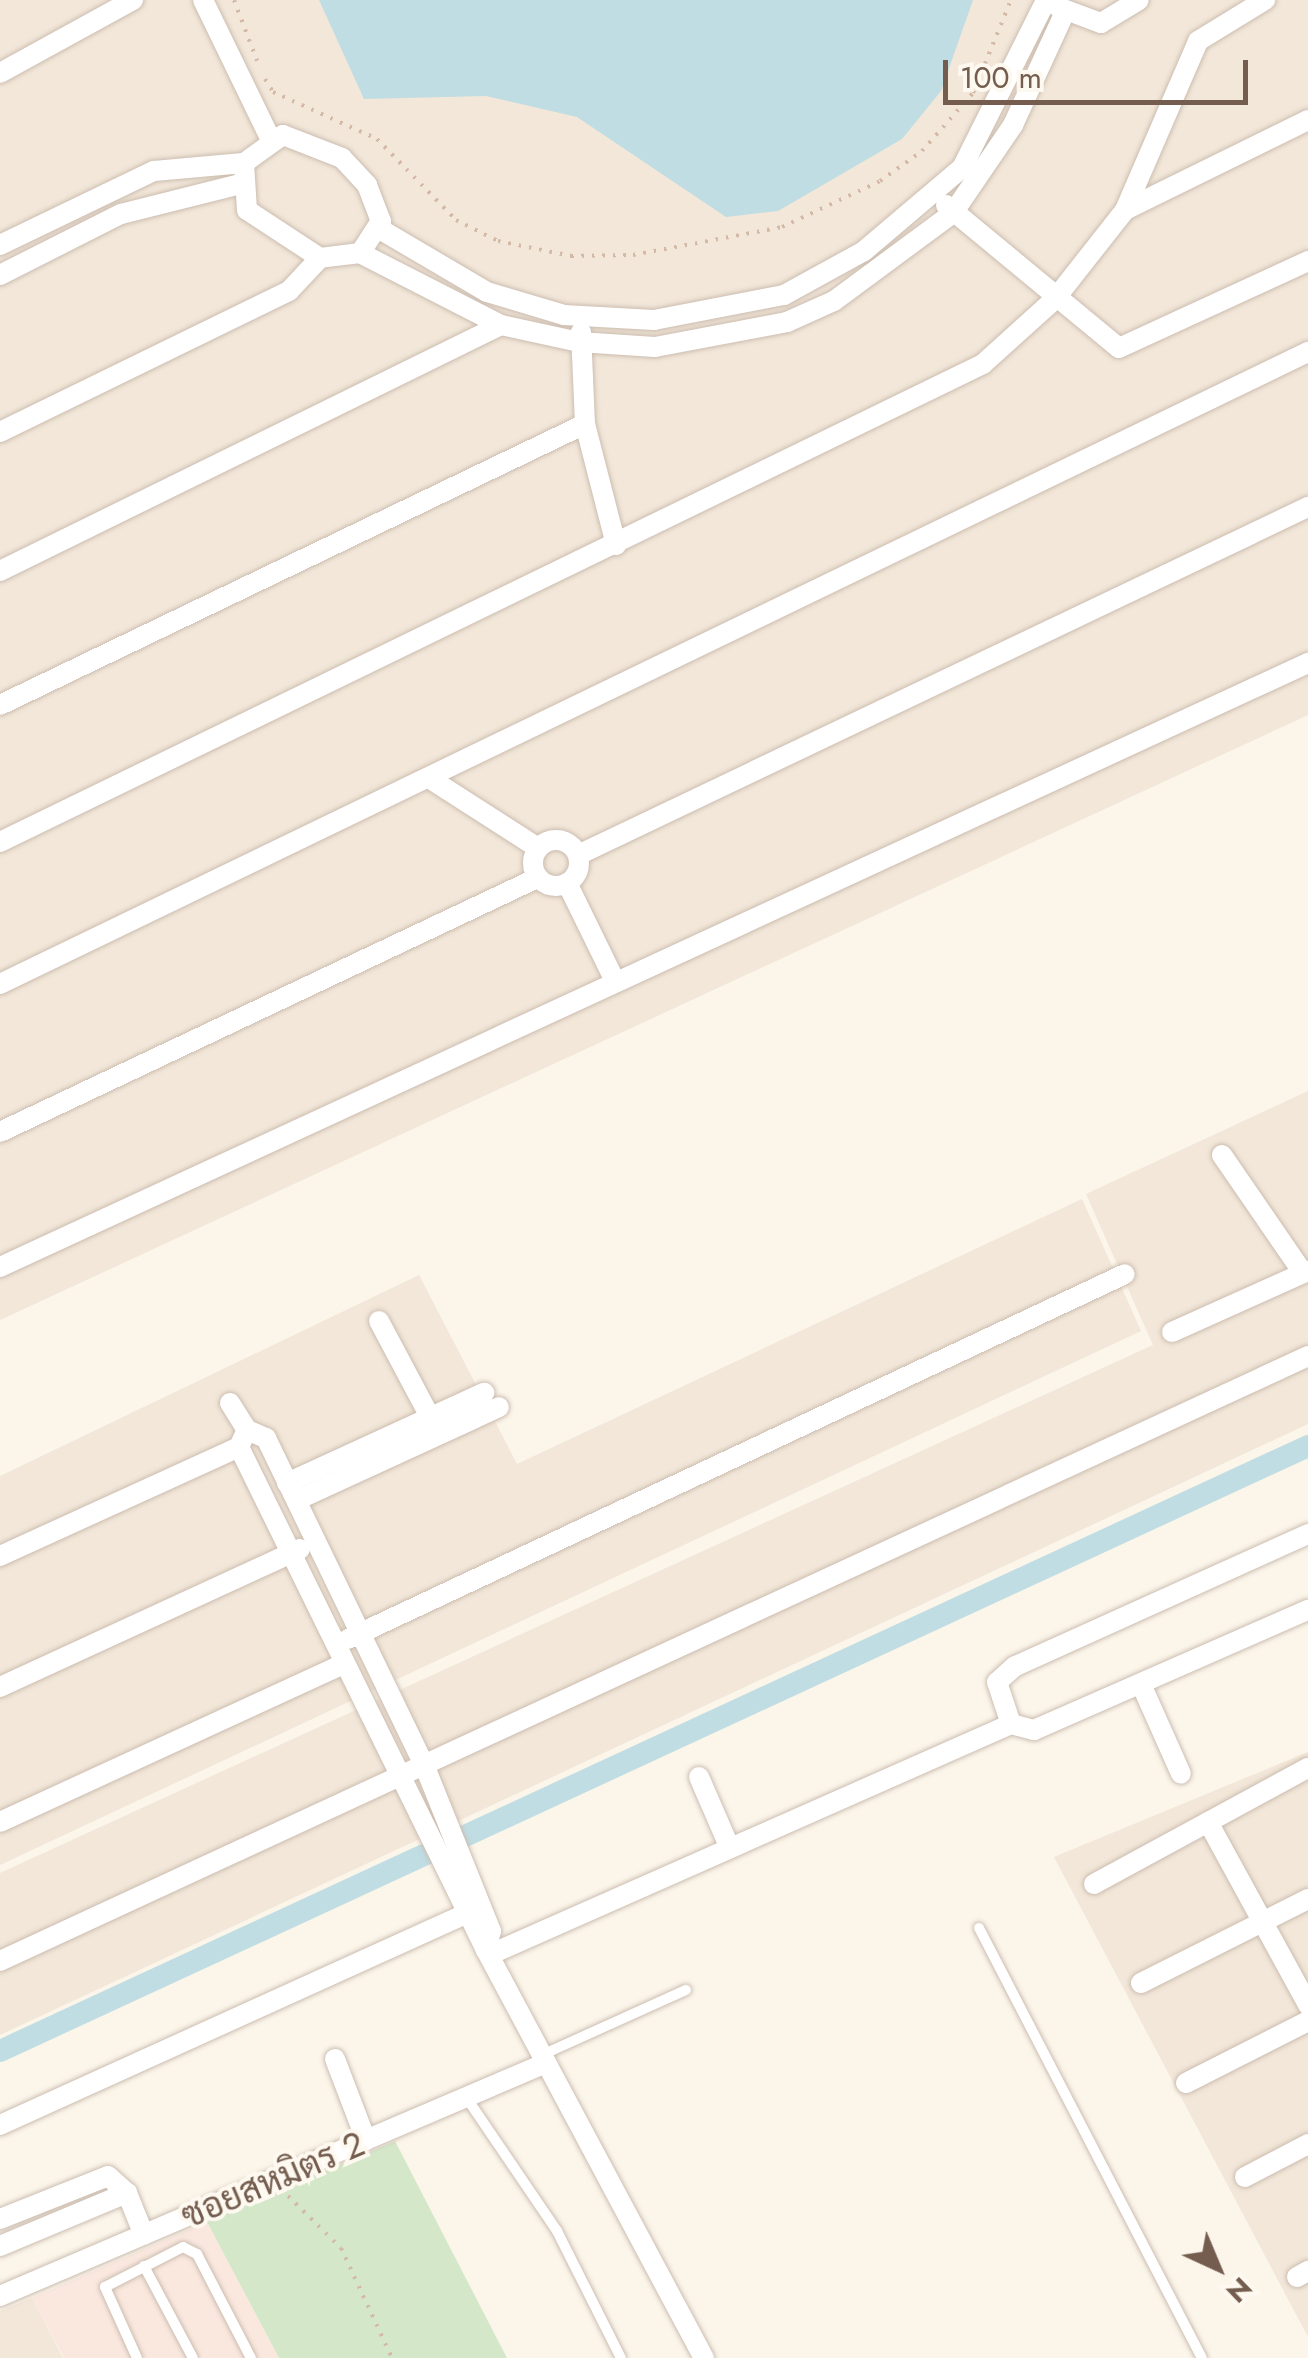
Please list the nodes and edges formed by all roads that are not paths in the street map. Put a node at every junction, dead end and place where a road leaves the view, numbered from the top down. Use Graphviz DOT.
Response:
graph roads {
  1 [pos="133,0"];
  2 [pos="203,0"];
  3 [pos="1139,0"];
  4 [pos="1265,0"];
  5 [pos="1054,5"];
  6 [pos="0,73"];
  7 [pos="1308,120"];
  8 [pos="271,140"];
  9 [pos="242,173"];
  10 [pos="936,194"];
  11 [pos="1125,210"];
  12 [pos="953,212"];
  13 [pos="378,228"];
  14 [pos="0,244"];
  15 [pos="360,253"];
  16 [pos="320,258"];
  17 [pos="1308,262"];
  18 [pos="0,275"];
  19 [pos="1054,298"];
  20 [pos="584,316"];
  21 [pos="501,326"];
  22 [pos="579,342"];
  23 [pos="1308,352"];
  24 [pos="586,424"];
  25 [pos="0,432"];
  26 [pos="1308,507"];
  27 [pos="616,546"];
  28 [pos="0,570"];
  29 [pos="1308,663"];
  30 [pos="0,705"];
  31 [pos="429,778"];
  32 [pos="0,842"];
  33 [pos="538,848"];
  34 [pos="578,855"];
  35 [pos="537,878"];
  36 [pos="567,883"];
  37 [pos="614,979"];
  38 [pos="0,984"];
  39 [pos="0,1132"];
  40 [pos="1222,1156"];
  41 [pos="0,1267"];
  42 [pos="1306,1272"];
  43 [pos="1124,1274"];
  44 [pos="380,1321"];
  45 [pos="1172,1332"];
  46 [pos="1308,1356"];
  47 [pos="230,1402"];
  48 [pos="430,1416"];
  49 [pos="243,1439"];
  50 [pos="292,1491"];
  51 [pos="1308,1534"];
  52 [pos="316,1542"];
  53 [pos="290,1554"];
  54 [pos="0,1556"];
  55 [pos="1308,1610"];
  56 [pos="360,1633"];
  57 [pos="340,1655"];
  58 [pos="1141,1684"];
  59 [pos="0,1686"];
  60 [pos="1011,1724"];
  61 [pos="425,1767"];
  62 [pos="1308,1768"];
  63 [pos="1181,1774"];
  64 [pos="699,1776"];
  65 [pos="400,1777"];
  66 [pos="0,1822"];
  67 [pos="1208,1822"];
  68 [pos="729,1846"];
  69 [pos="1094,1884"];
  70 [pos="462,1886"];
  71 [pos="1308,1899"];
  72 [pos="472,1911"];
  73 [pos="1263,1922"];
  74 [pos="980,1928"];
  75 [pos="488,1953"];
  76 [pos="0,1960"];
  77 [pos="1140,1983"];
  78 [pos="686,1990"];
  79 [pos="1308,2005"];
  80 [pos="1308,2021"];
  81 [pos="335,2059"];
  82 [pos="544,2059"];
  83 [pos="1186,2082"];
  84 [pos="466,2097"];
  85 [pos="0,2125"];
  86 [pos="366,2140"];
  87 [pos="1308,2144"];
  88 [pos="1245,2176"];
  89 [pos="127,2193"];
  90 [pos="0,2220"];
  91 [pos="144,2235"];
  92 [pos="0,2246"];
  93 [pos="144,2266"];
  94 [pos="0,2296"];
  95 [pos="137,2358"];
  96 [pos="192,2358"];
  97 [pos="251,2358"];
  98 [pos="621,2358"];
  99 [pos="704,2358"];
  100 [pos="1202,2358"];
  1 -- 6 [label="street"];
  2 -- 8 [label="street"];
  3 -- 5 [label="street"];
  4 -- 11 [label="street"];
  5 -- 10 [label="street"];
  5 -- 12 [label="street"];
  7 -- 11 [label="street"];
  8 -- 9 [label="street"];
  8 -- 13 [label="street"];
  9 -- 14 [label="street"];
  9 -- 16 [label="street"];
  9 -- 18 [label="street"];
  10 -- 12 [label="street"];
  10 -- 20 [label="street"];
  11 -- 19 [label="street"];
  12 -- 19 [label="street"];
  12 -- 22 [label="street"];
  13 -- 15 [label="street"];
  13 -- 20 [label="street"];
  15 -- 16 [label="street"];
  15 -- 21 [label="street"];
  16 -- 25 [label="street"];
  17 -- 19 [label="street"];
  19 -- 27 [label="street"];
  20 -- 22 [label="street"];
  21 -- 22 [label="street"];
  21 -- 28 [label="street"];
  22 -- 24 [label="street"];
  23 -- 31 [label="street"];
  24 -- 27 [label="street"];
  24 -- 30 [label="street"];
  26 -- 34 [label="street"];
  27 -- 32 [label="street"];
  29 -- 37 [label="street"];
  31 -- 33 [label="street"];
  31 -- 38 [label="street"];
  33 -- 34 [label="street"];
  33 -- 35 [label="street"];
  34 -- 36 [label="street"];
  35 -- 36 [label="street"];
  35 -- 39 [label="street"];
  36 -- 37 [label="street"];
  37 -- 41 [label="street"];
  40 -- 42 [label="street"];
  42 -- 45 [label="street"];
  43 -- 56 [label="street"];
  44 -- 48 [label="street"];
  46 -- 61 [label="street"];
  47 -- 49 [label="street"];
  48 -- 50 [label="street"];
  48 -- 50 [label="street"];
  49 -- 50 [label="street"];
  49 -- 53 [label="street"];
  49 -- 54 [label="street"];
  50 -- 52 [label="street"];
  51 -- 60 [label="street"];
  52 -- 53 [label="street"];
  52 -- 56 [label="street"];
  53 -- 57 [label="street"];
  53 -- 59 [label="street"];
  55 -- 58 [label="street"];
  56 -- 57 [label="street"];
  56 -- 61 [label="street"];
  57 -- 65 [label="street"];
  57 -- 66 [label="street"];
  58 -- 60 [label="street"];
  58 -- 63 [label="street"];
  60 -- 68 [label="street"];
  61 -- 65 [label="street"];
  61 -- 70 [label="street"];
  62 -- 67 [label="street"];
  64 -- 68 [label="street"];
  65 -- 70 [label="street"];
  65 -- 76 [label="street"];
  67 -- 69 [label="street"];
  67 -- 73 [label="street"];
  68 -- 75 [label="street"];
  70 -- 72 [label="street"];
  71 -- 73 [label="street"];
  72 -- 75 [label="street"];
  72 -- 85 [label="street"];
  73 -- 77 [label="street"];
  73 -- 79 [label="street"];
  74 -- 100 [label="lane"];
  75 -- 82 [label="street"];
  78 -- 82 [label="lane"];
  80 -- 83 [label="street"];
  81 -- 86 [label="street"];
  82 -- 84 [label="street, ซอยสหมิตร 2"];
  82 -- 99 [label="street"];
  84 -- 86 [label="street, ซอยสหมิตร 2"];
  84 -- 98 [label="lane"];
  86 -- 91 [label="street, ซอยสหมิตร 2"];
  87 -- 88 [label="street"];
  89 -- 90 [label="street"];
  89 -- 91 [label="street"];
  89 -- 92 [label="street"];
  91 -- 94 [label="street, ซอยสหมิตร 2"];
  93 -- 95 [label="lane"];
  93 -- 96 [label="lane"];
  93 -- 97 [label="lane"];
}
